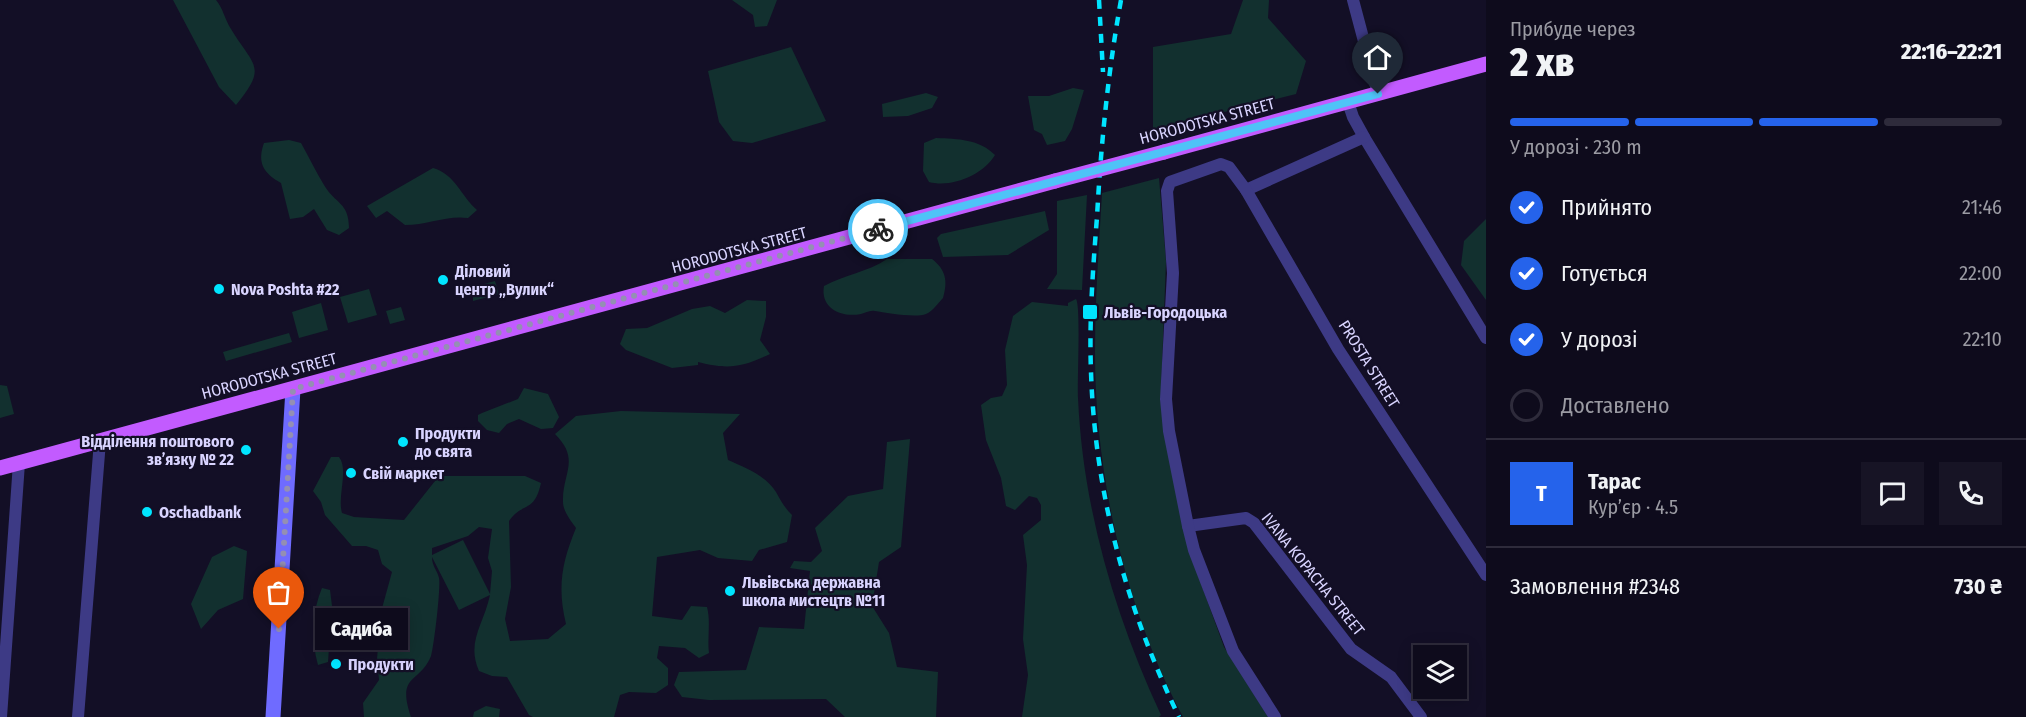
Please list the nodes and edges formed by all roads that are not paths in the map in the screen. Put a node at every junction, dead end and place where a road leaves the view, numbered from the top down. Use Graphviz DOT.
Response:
graph roads {
  1 [pos="1353,0"];
  2 [pos="1486,64"];
  3 [pos="1378,94"];
  4 [pos="1348,102"];
  5 [pos="1364,137"];
  6 [pos="1246,190"];
  7 [pos="1486,338"];
  8 [pos="293,389"];
  9 [pos="100,441"];
  10 [pos="19,463"];
  11 [pos="0,468"];
  12 [pos="1188,526"];
  13 [pos="1486,575"];
  14 [pos="1,717"];
  15 [pos="78,717"];
  16 [pos="273,717"];
  17 [pos="1275,717"];
  18 [pos="1421,717"];
  1 -- 3 [label="street"];
  2 -- 3 [label="main road, HORODOTSKA STREET"];
  3 -- 4 [label="main road, HORODOTSKA STREET"];
  4 -- 5 [label="street"];
  4 -- 8 [label="main road, HORODOTSKA STREET, bridge"];
  5 -- 6 [label="street"];
  5 -- 7 [label="street"];
  6 -- 12 [label="street, PROSTA STREET"];
  6 -- 13 [label="street, PROSTA STREET"];
  8 -- 9 [label="main road, HORODOTSKA STREET"];
  8 -- 16 [label="main road"];
  9 -- 10 [label="main road, HORODOTSKA STREET"];
  9 -- 15 [label="street"];
  10 -- 11 [label="main road, HORODOTSKA STREET"];
  10 -- 14 [label="street"];
  12 -- 17 [label="street"];
  12 -- 18 [label="street, IVANA KOPACHA STREET"];
}
